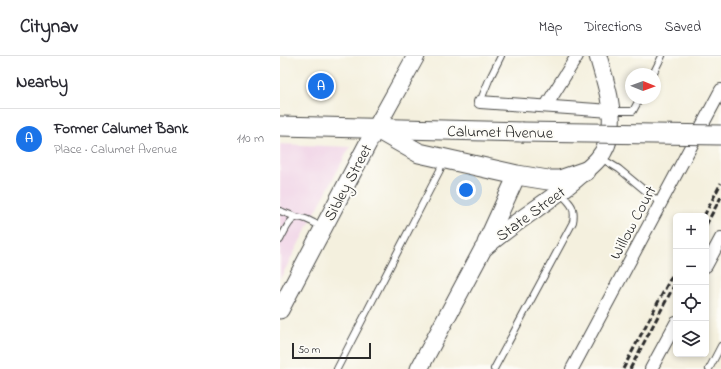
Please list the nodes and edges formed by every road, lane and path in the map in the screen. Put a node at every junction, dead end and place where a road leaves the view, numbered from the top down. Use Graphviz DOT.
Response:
graph roads {
  1 [pos="416,56"];
  2 [pos="501,56"];
  3 [pos="577,56"];
  4 [pos="598,56"];
  5 [pos="662,56"];
  6 [pos="656,68"];
  7 [pos="721,90"];
  8 [pos="480,102"];
  9 [pos="637,104"];
  10 [pos="546,106"];
  11 [pos="611,111"];
  12 [pos="280,126"];
  13 [pos="376,128"];
  14 [pos="721,135"];
  15 [pos="600,157"];
  16 [pos="443,158"];
  17 [pos="586,171"];
  18 [pos="517,175"];
  19 [pos="560,193"];
  20 [pos="660,203"];
  21 [pos="280,211"];
  22 [pos="296,218"];
  23 [pos="323,228"];
  24 [pos="721,238"];
  25 [pos="280,240"];
  26 [pos="483,249"];
  27 [pos="709,260"];
  28 [pos="280,310"];
  29 [pos="673,328"];
  30 [pos="721,346"];
  31 [pos="336,369"];
  32 [pos="419,369"];
  33 [pos="494,369"];
  34 [pos="572,369"];
  35 [pos="651,369"];
  36 [pos="709,369"];
  1 -- 13 [label="street, Sibley Street"];
  2 -- 8 [label="lane"];
  3 -- 10 [label="street"];
  4 -- 11 [label="street, State Street"];
  5 -- 6 [label="lane"];
  7 -- 20 [label="street, Willow Court"];
  8 -- 10 [label="street, Calumet Avenue"];
  9 -- 11 [label="lane"];
  10 -- 11 [label="street, Calumet Avenue"];
  11 -- 15 [label="street, State Street"];
  12 -- 13 [label="main road, Calumet Avenue"];
  13 -- 14 [label="main road, Calumet Avenue, bridge"];
  13 -- 16 [label="main road"];
  13 -- 23 [label="street, Sibley Street"];
  15 -- 17 [label="street, State Street"];
  15 -- 20 [label="lane"];
  16 -- 18 [label="main road"];
  16 -- 31 [label="lane"];
  17 -- 18 [label="main road"];
  17 -- 19 [label="street, State Street"];
  18 -- 26 [label="street"];
  19 -- 26 [label="street, State Street"];
  19 -- 33 [label="lane"];
  20 -- 34 [label="street, Willow Court"];
  21 -- 22 [label="lane"];
  22 -- 23 [label="lane"];
  22 -- 25 [label="lane"];
  23 -- 28 [label="street, Sibley Street"];
  24 -- 27 [label="street"];
  26 -- 32 [label="street, State Street"];
  29 -- 35 [label="street"];
  30 -- 36 [label="lane"];
}
